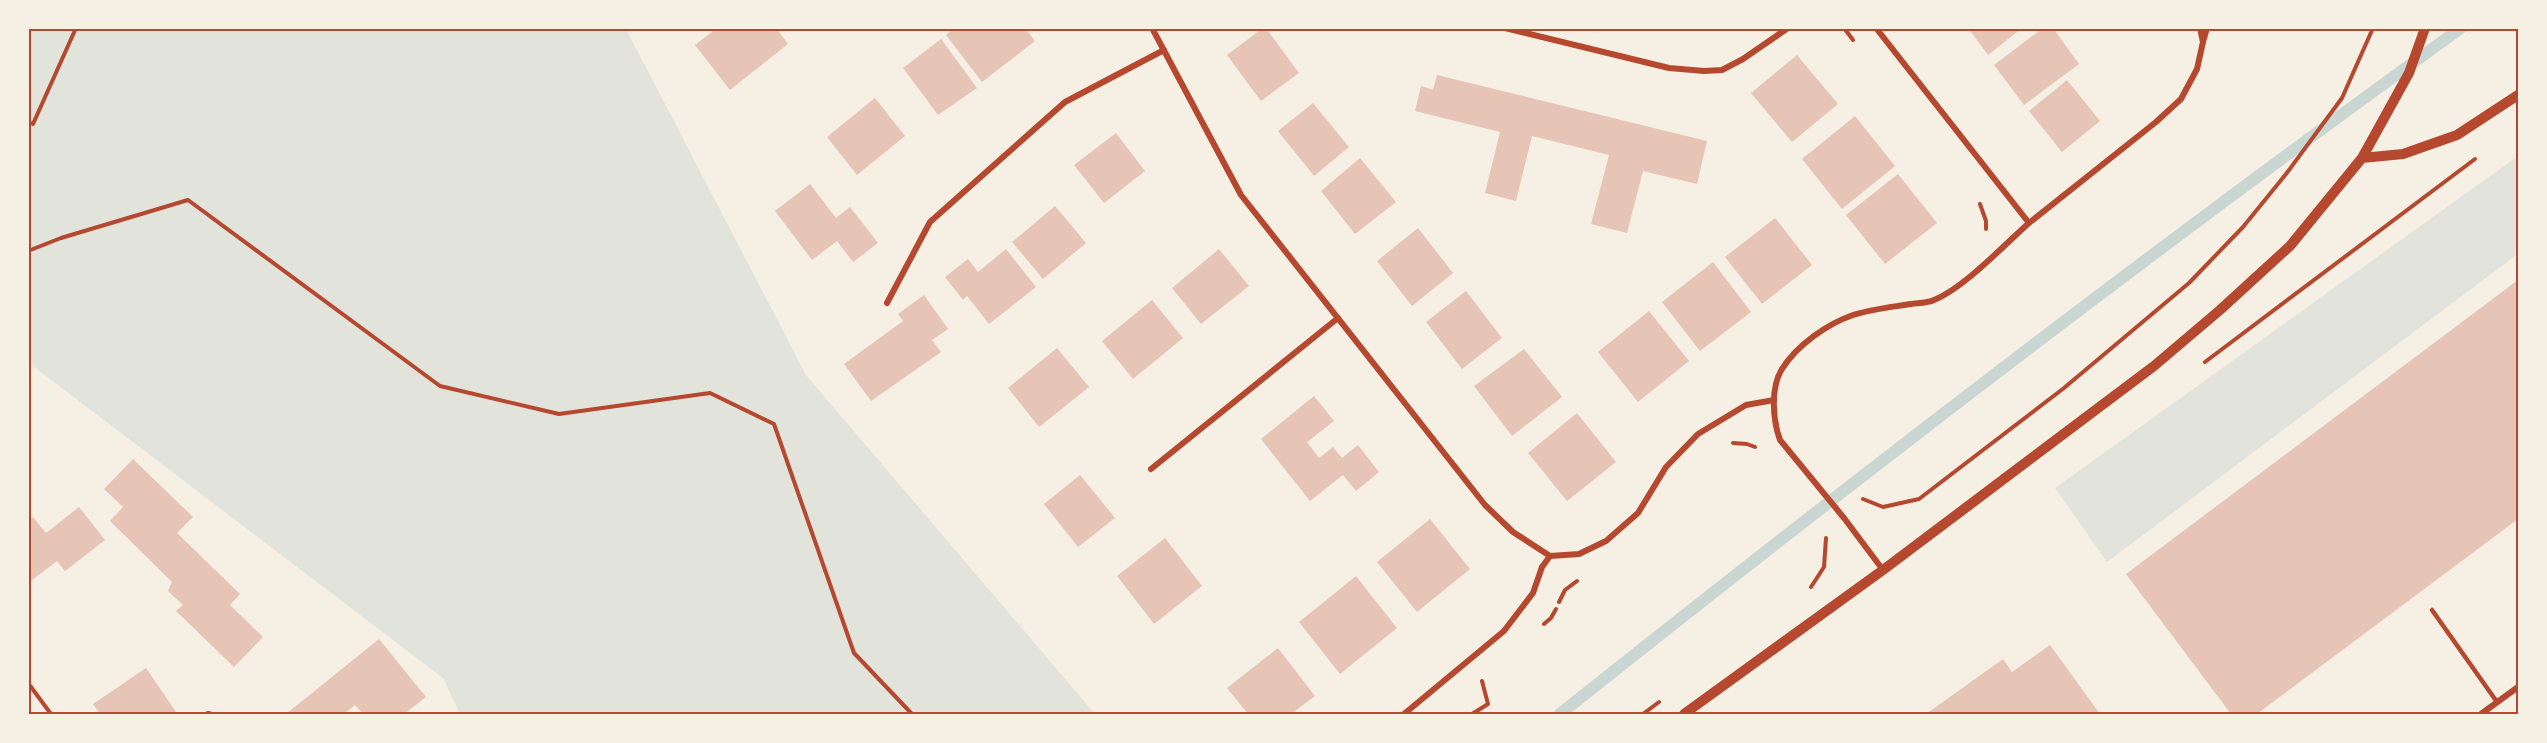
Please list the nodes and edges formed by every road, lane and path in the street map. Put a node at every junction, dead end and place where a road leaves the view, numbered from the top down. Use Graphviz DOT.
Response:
graph roads {
  1 [pos="76,28"];
  2 [pos="1152,28"];
  3 [pos="1505,28"];
  4 [pos="1788,28"];
  5 [pos="1844,28"];
  6 [pos="1876,28"];
  7 [pos="2200,28"];
  8 [pos="2207,28"];
  9 [pos="2373,28"];
  10 [pos="2425,28"];
  11 [pos="2203,42"];
  12 [pos="1858,47"];
  13 [pos="1164,50"];
  14 [pos="2518,95"];
  15 [pos="28,122"];
  16 [pos="2362,158"];
  17 [pos="1978,199"];
  18 [pos="2029,223"];
  19 [pos="1986,234"];
  20 [pos="28,250"];
  21 [pos="887,303"];
  22 [pos="1338,318"];
  23 [pos="1774,400"];
  24 [pos="1725,443"];
  25 [pos="1765,452"];
  26 [pos="1151,469"];
  27 [pos="1861,498"];
  28 [pos="1825,529"];
  29 [pos="1550,556"];
  30 [pos="1883,570"];
  31 [pos="1571,572"];
  32 [pos="1580,578"];
  33 [pos="1805,591"];
  34 [pos="2432,610"];
  35 [pos="28,683"];
  36 [pos="2518,687"];
  37 [pos="1665,697"];
  38 [pos="2497,702"];
  39 [pos="51,714"];
  40 [pos="912,714"];
  41 [pos="1404,714"];
  42 [pos="1643,714"];
  43 [pos="1684,714"];
  44 [pos="2481,714"];
  1 -- 15 [label="path"];
  2 -- 13 [label="street"];
  3 -- 4 [label="street"];
  5 -- 12 [label="path"];
  6 -- 18 [label="street"];
  7 -- 11 [label="street"];
  8 -- 11 [label="street"];
  9 -- 27 [label="path"];
  10 -- 16 [label="street"];
  11 -- 18 [label="street"];
  13 -- 21 [label="street"];
  13 -- 22 [label="street"];
  14 -- 16 [label="street"];
  16 -- 30 [label="street"];
  17 -- 19 [label="path"];
  18 -- 23 [label="street"];
  20 -- 40 [label="path"];
  22 -- 26 [label="street"];
  22 -- 29 [label="street"];
  23 -- 29 [label="street"];
  23 -- 30 [label="street"];
  24 -- 25 [label="path"];
  28 -- 33 [label="path"];
  29 -- 41 [label="street"];
  30 -- 43 [label="street"];
  31 -- 32 [label="path"];
  34 -- 38 [label="lane"];
  35 -- 39 [label="path"];
  36 -- 38 [label="street"];
  37 -- 42 [label="path"];
  38 -- 44 [label="street"];
}
